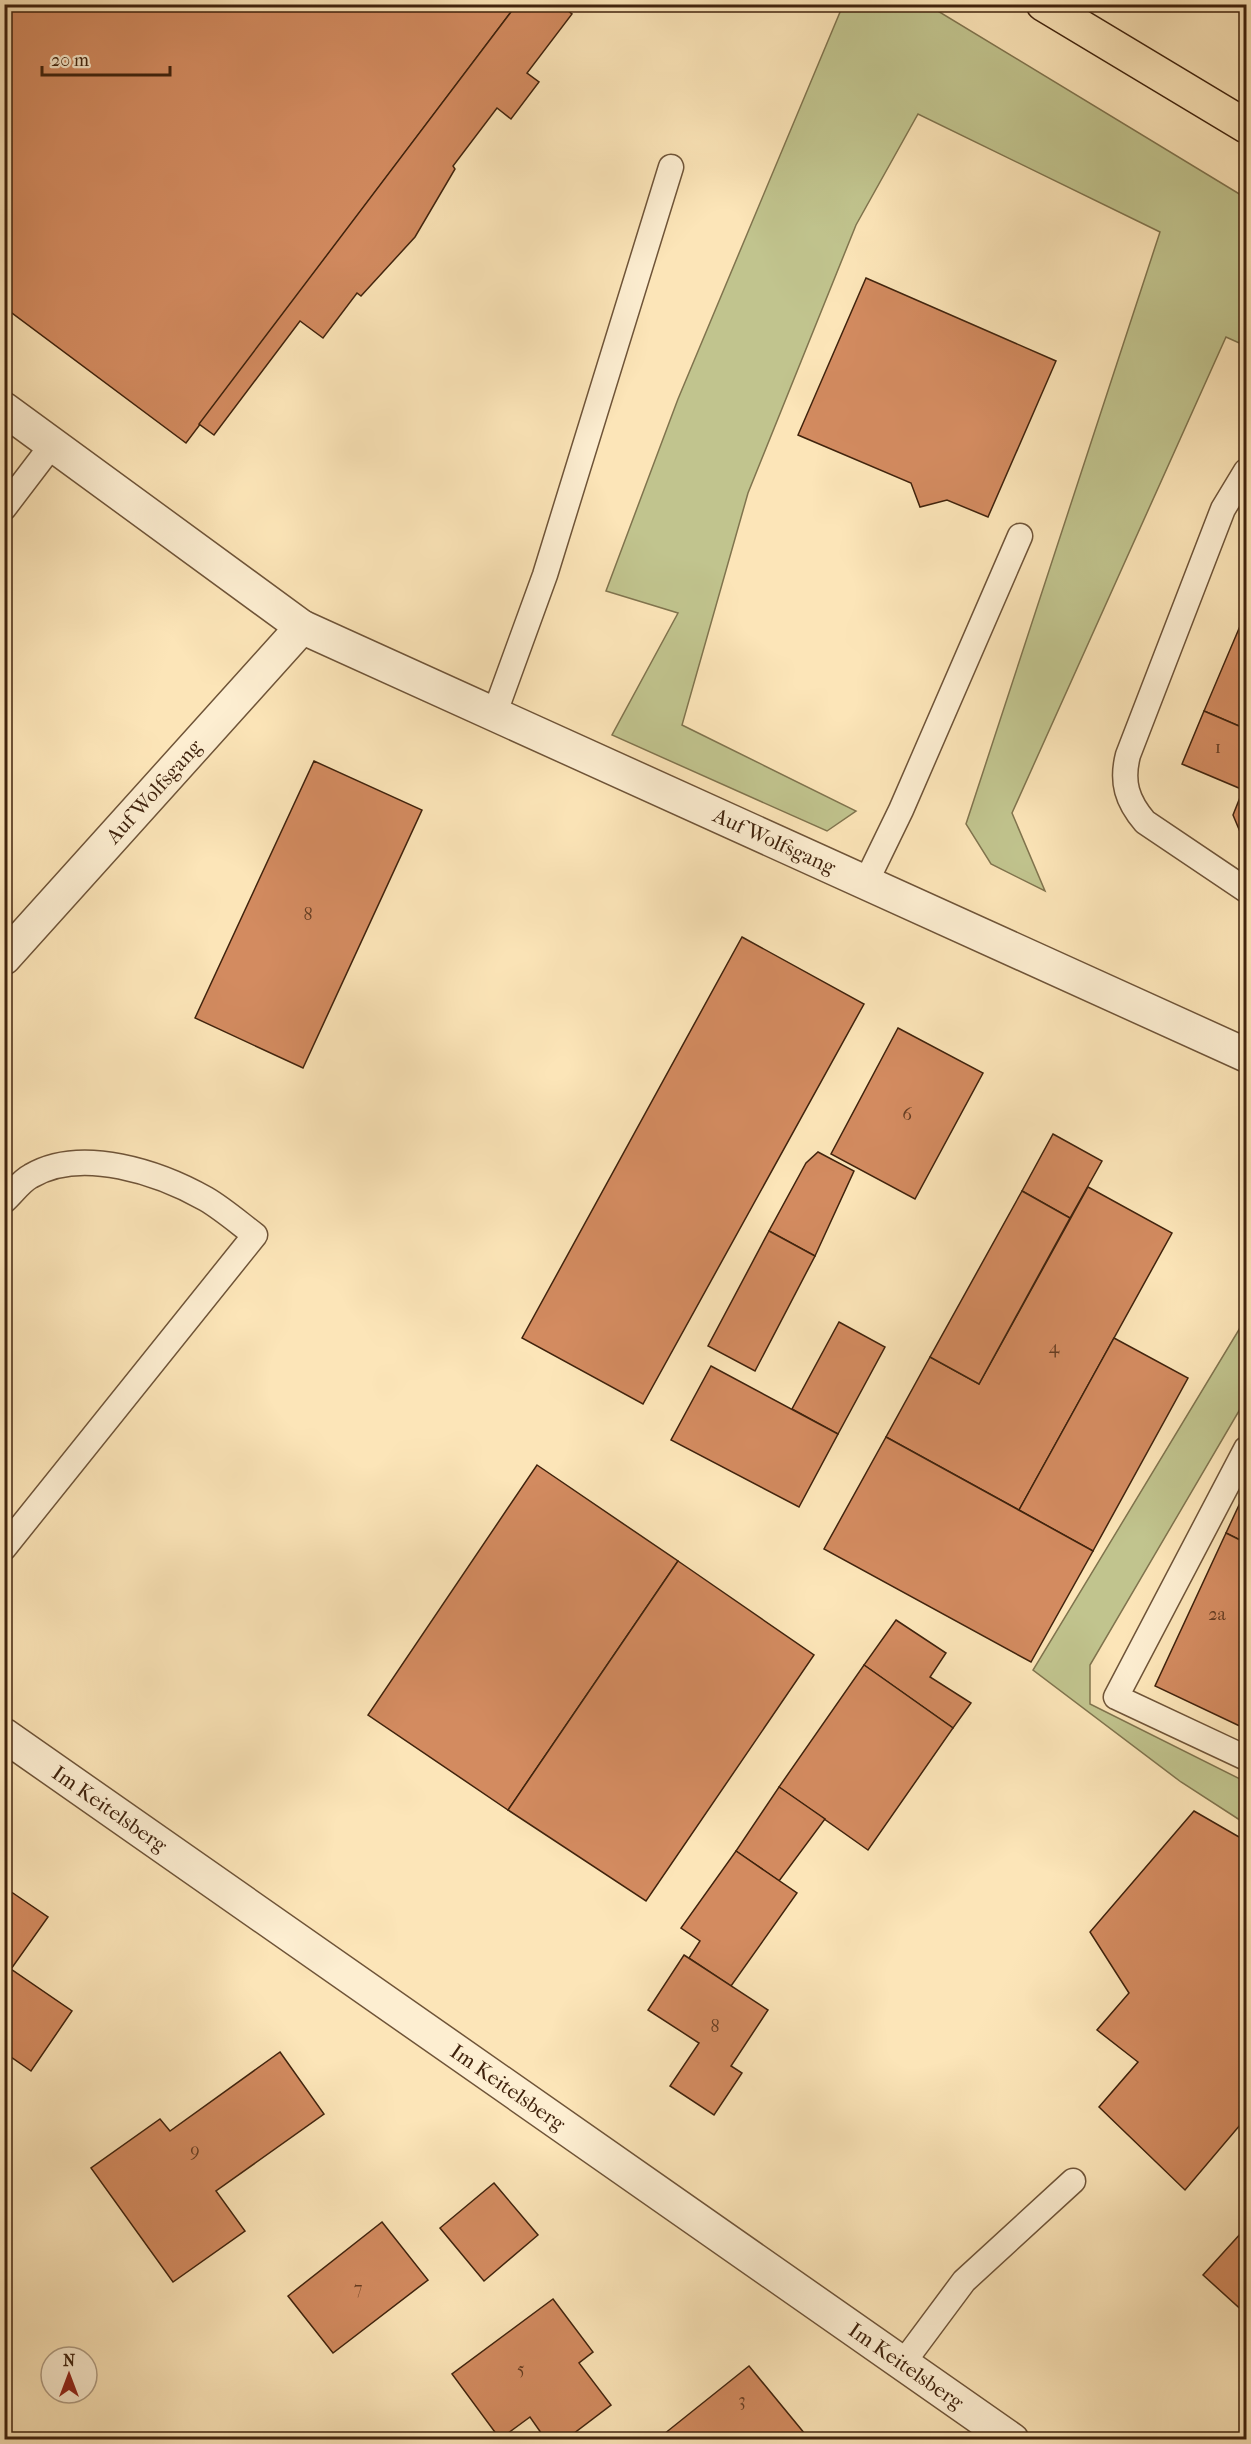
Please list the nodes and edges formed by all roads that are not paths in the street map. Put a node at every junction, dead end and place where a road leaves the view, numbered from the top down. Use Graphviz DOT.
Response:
graph roads {
  1 [pos="1043,4"];
  2 [pos="1183,89"];
  3 [pos="1246,110"];
  4 [pos="1246,126"];
  5 [pos="671,167"];
  6 [pos="4,409"];
  7 [pos="52,445"];
  8 [pos="1246,471"];
  9 [pos="4,508"];
  10 [pos="1020,536"];
  11 [pos="302,627"];
  12 [pos="494,715"];
  13 [pos="865,884"];
  14 [pos="1246,890"];
  15 [pos="4,958"];
  16 [pos="1246,1055"];
  17 [pos="4,1201"];
  18 [pos="1246,1449"];
  19 [pos="4,1548"];
  20 [pos="4,1735"];
  21 [pos="1246,1758"];
  22 [pos="1073,2181"];
  23 [pos="903,2363"];
  24 [pos="1012,2439"];
  1 -- 2 [label="highway"];
  2 -- 3 [label="highway"];
  2 -- 4 [label="highway"];
  5 -- 12 [label="lane"];
  6 -- 7 [label="street, Auf Wolfsgang"];
  7 -- 9 [label="lane"];
  7 -- 11 [label="street, Auf Wolfsgang"];
  8 -- 14 [label="lane"];
  10 -- 13 [label="lane"];
  11 -- 12 [label="street, Auf Wolfsgang"];
  11 -- 15 [label="street, Auf Wolfsgang"];
  12 -- 13 [label="street, Auf Wolfsgang"];
  13 -- 16 [label="street, Auf Wolfsgang"];
  17 -- 19 [label="lane"];
  18 -- 21 [label="lane"];
  20 -- 23 [label="street, Im Keitelsberg"];
  22 -- 23 [label="lane"];
  23 -- 24 [label="street, Im Keitelsberg"];
}
